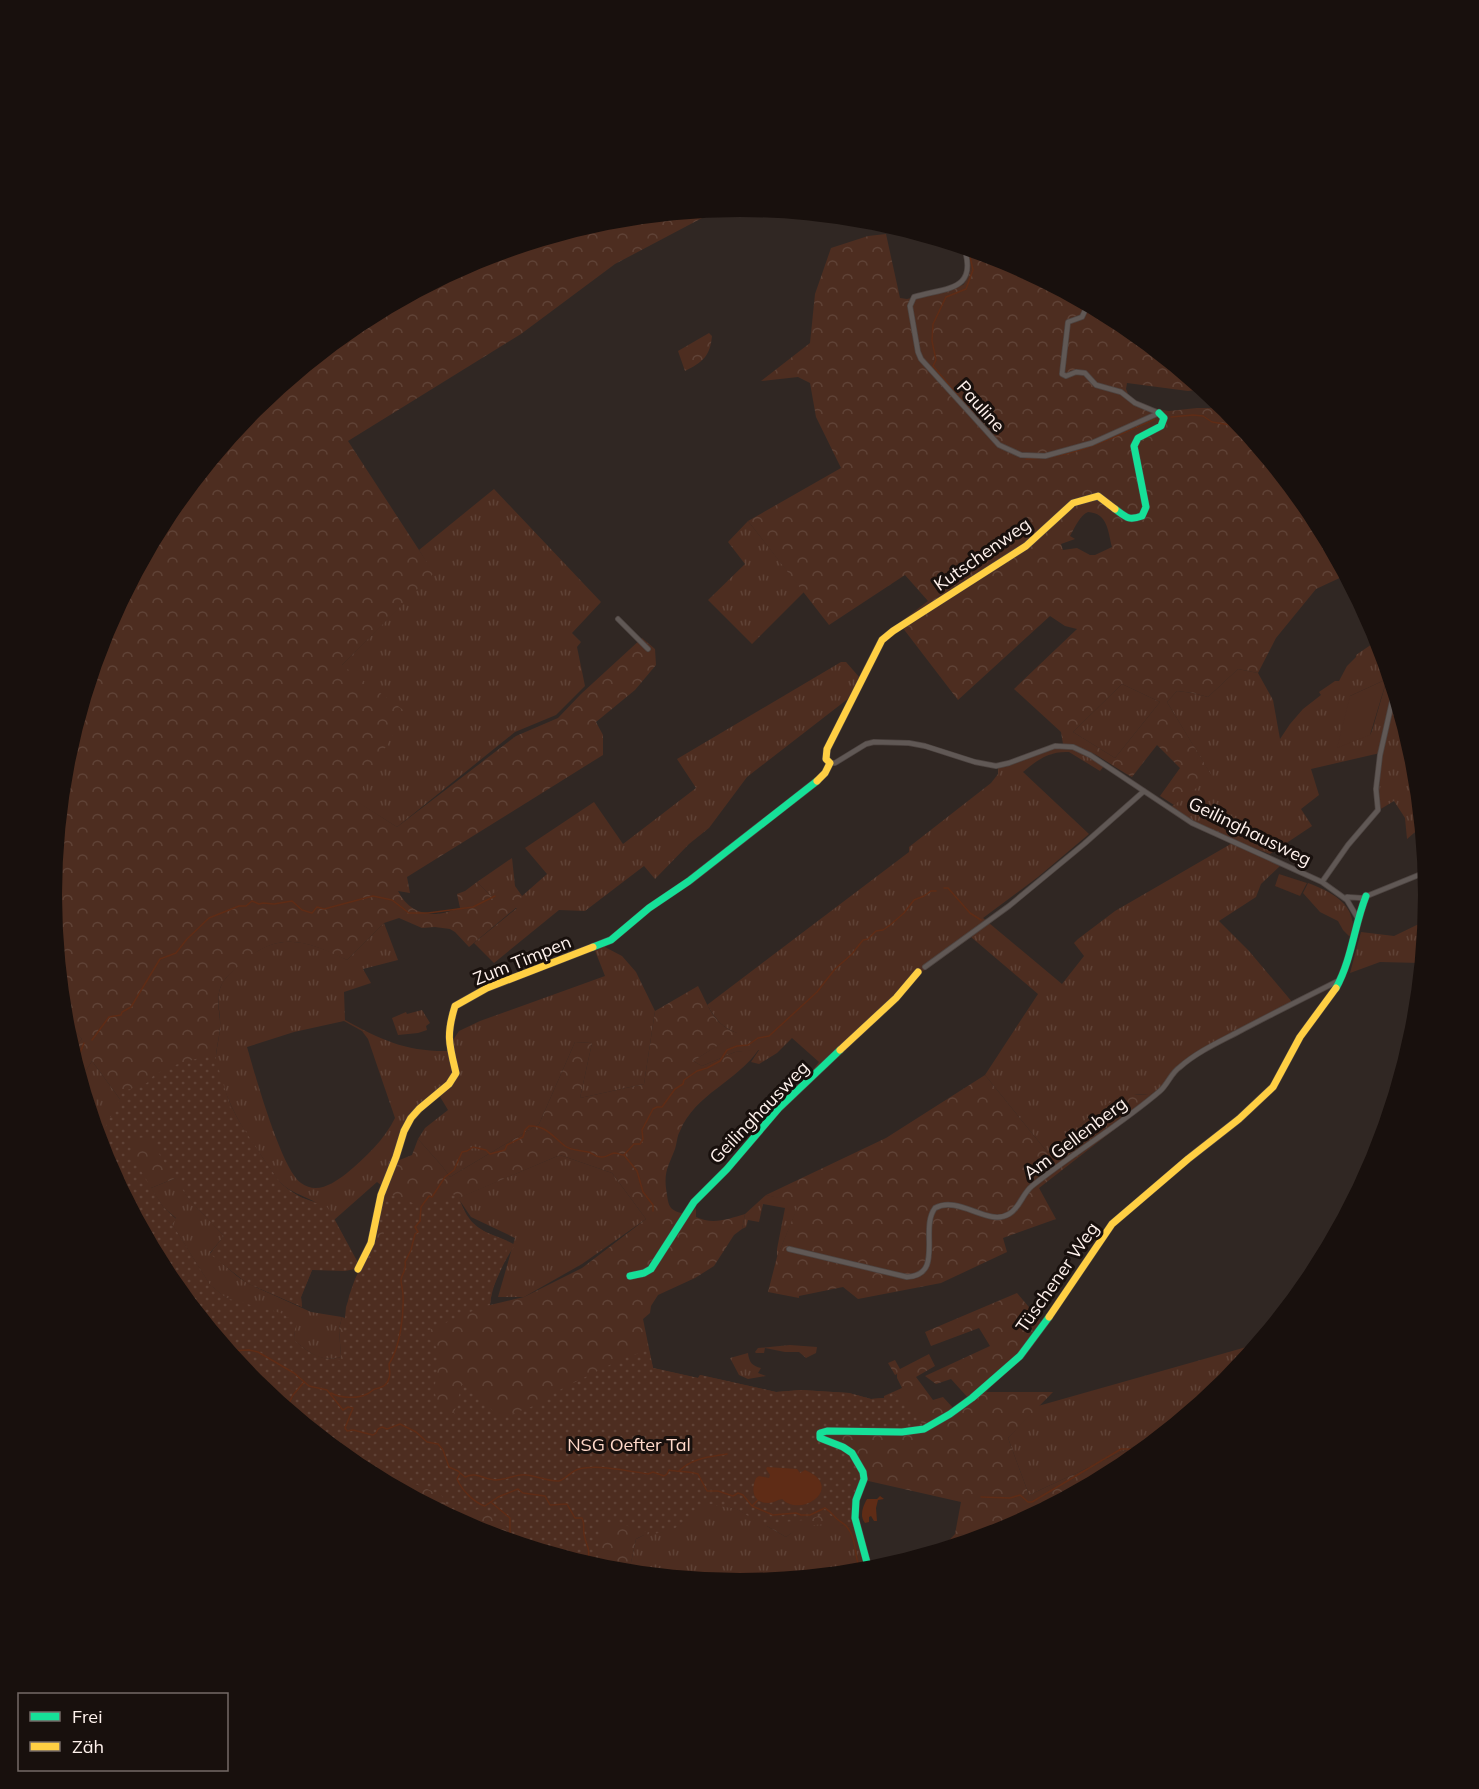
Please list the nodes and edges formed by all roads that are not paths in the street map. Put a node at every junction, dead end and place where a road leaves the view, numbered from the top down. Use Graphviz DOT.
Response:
graph roads {
  1 [pos="966,255"];
  2 [pos="1085,311"];
  3 [pos="1159,413"];
  4 [pos="618,619"];
  5 [pos="648,649"];
  6 [pos="1391,708"];
  7 [pos="830,763"];
  8 [pos="1144,791"];
  9 [pos="1417,876"];
  10 [pos="1322,882"];
  11 [pos="1343,896"];
  12 [pos="1366,896"];
  13 [pos="1358,919"];
  14 [pos="921,969"];
  15 [pos="1341,979"];
  16 [pos="789,1249"];
  17 [pos="358,1269"];
  18 [pos="630,1276"];
  19 [pos="866,1560"];
  1 -- 3 [label="street, Pauline"];
  2 -- 3 [label="street"];
  3 -- 7 [label="street, Kutschenweg"];
  4 -- 5 [label="street"];
  6 -- 10 [label="street"];
  7 -- 8 [label="street, Geilinghausweg"];
  7 -- 17 [label="street, Zum Timpen"];
  8 -- 10 [label="street, Geilinghausweg"];
  8 -- 14 [label="street, Geilinghausweg"];
  9 -- 12 [label="street"];
  10 -- 11 [label="street, Geilinghausweg"];
  11 -- 12 [label="street, Geilinghausweg"];
  11 -- 13 [label="street, Geilinghausweg"];
  12 -- 13 [label="street, Tüschener Weg"];
  13 -- 15 [label="street, Tüschener Weg"];
  14 -- 18 [label="street, Geilinghausweg"];
  15 -- 16 [label="street, Am Gellenberg"];
  15 -- 19 [label="street, Tüschener Weg"];
}
